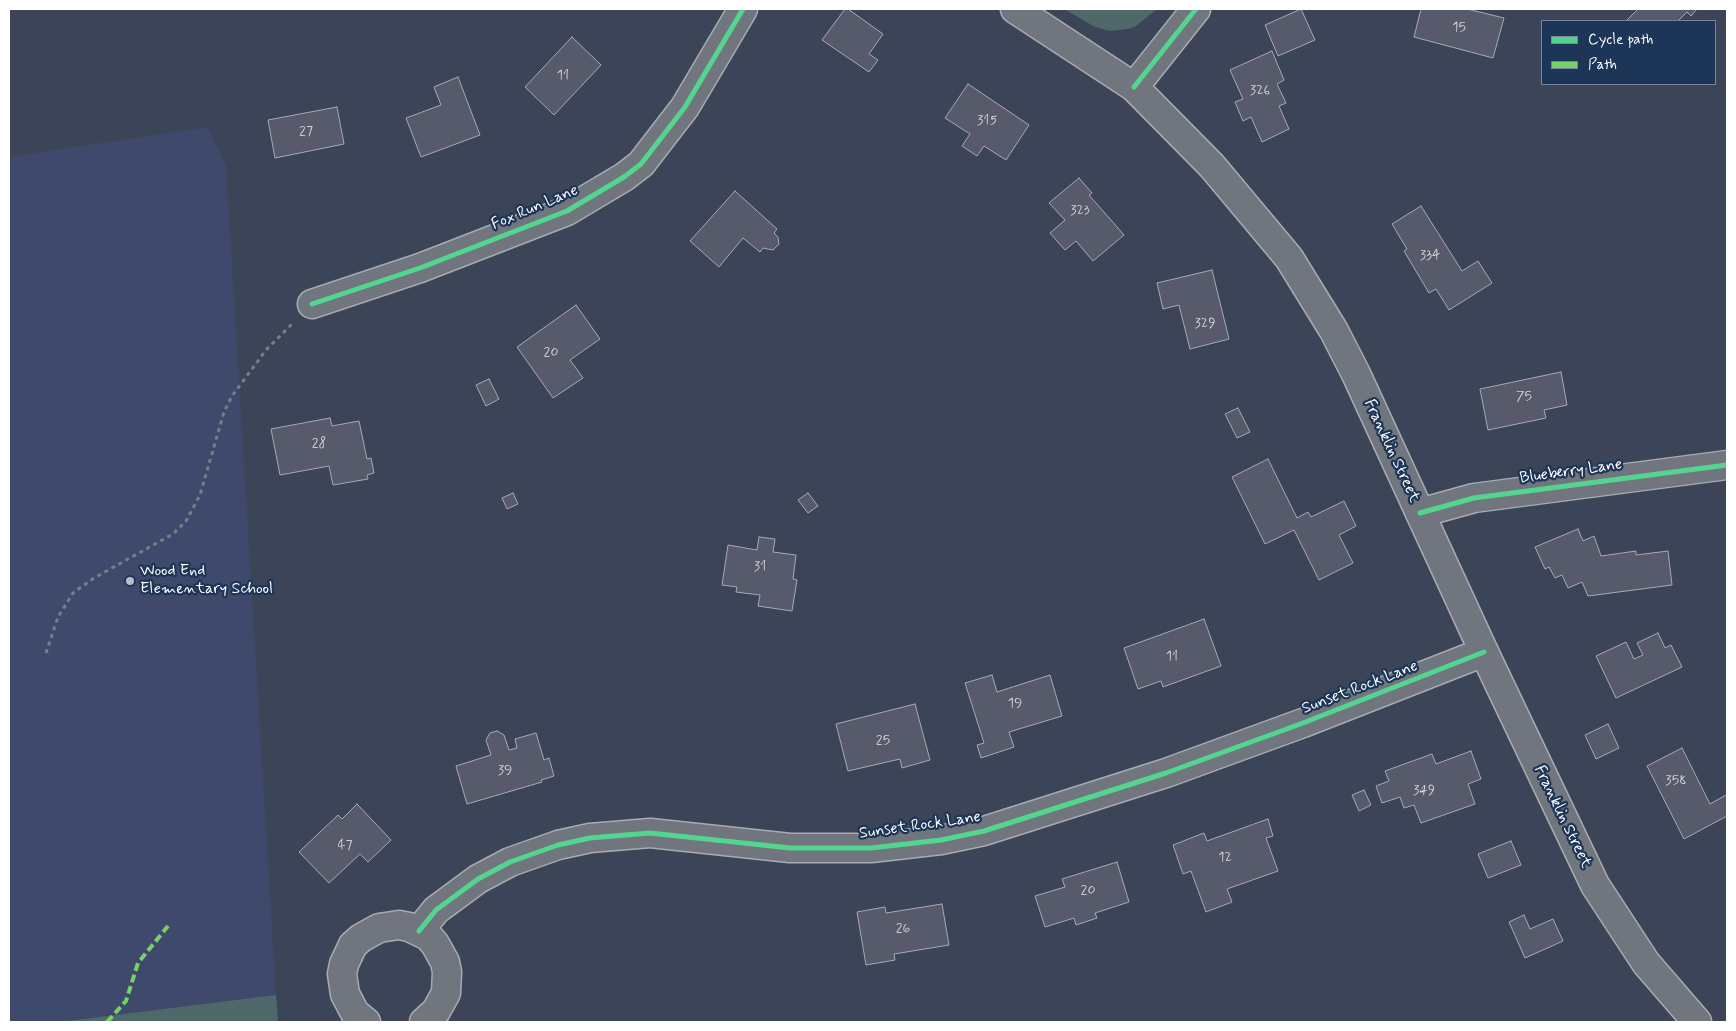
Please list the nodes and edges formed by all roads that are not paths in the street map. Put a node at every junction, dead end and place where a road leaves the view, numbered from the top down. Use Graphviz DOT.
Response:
graph roads {
  1 [pos="743,9"];
  2 [pos="1015,9"];
  3 [pos="1196,9"];
  4 [pos="1134,87"];
  5 [pos="312,304"];
  6 [pos="1727,465"];
  7 [pos="1420,513"];
  8 [pos="1484,652"];
  9 [pos="419,931"];
  10 [pos="366,1022"];
  11 [pos="424,1022"];
  12 [pos="1697,1022"];
  1 -- 5 [label="street, Fox Run Lane"];
  2 -- 4 [label="street, Franklin Street"];
  3 -- 4 [label="street"];
  4 -- 7 [label="street, Franklin Street"];
  6 -- 7 [label="street, Blueberry Lane"];
  7 -- 8 [label="street, Franklin Street"];
  8 -- 9 [label="street, Sunset Rock Lane"];
  8 -- 12 [label="street, Franklin Street"];
  9 -- 10 [label="street"];
  9 -- 11 [label="street"];
}
